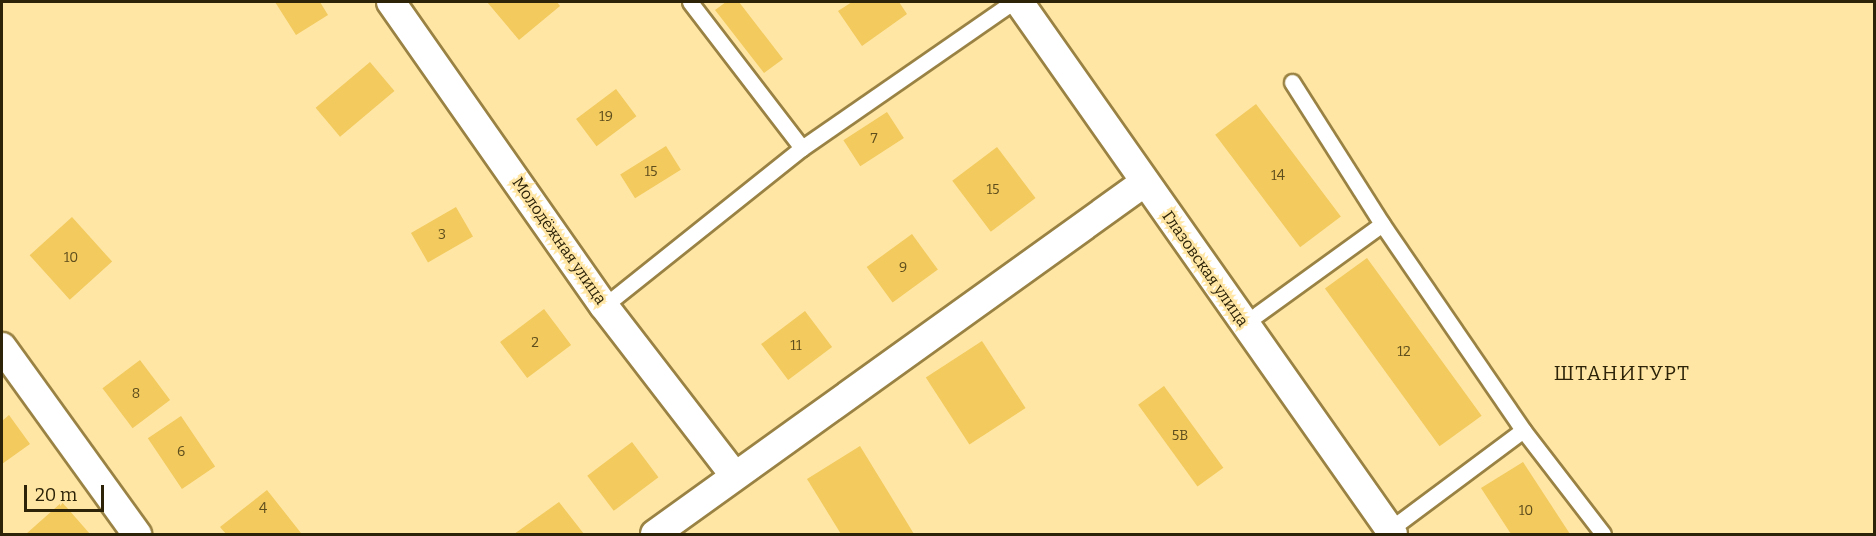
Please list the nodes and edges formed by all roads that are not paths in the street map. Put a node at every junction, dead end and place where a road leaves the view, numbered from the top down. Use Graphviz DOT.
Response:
graph roads {
  1 [pos="391,2"];
  2 [pos="690,2"];
  3 [pos="1013,2"];
  4 [pos="1019,2"];
  5 [pos="1292,82"];
  6 [pos="802,148"];
  7 [pos="1145,182"];
  8 [pos="1382,224"];
  9 [pos="604,306"];
  10 [pos="1244,324"];
  11 [pos="2,347"];
  12 [pos="1523,430"];
  13 [pos="734,475"];
  14 [pos="1391,532"];
  15 [pos="137,534"];
  16 [pos="655,534"];
  17 [pos="1603,534"];
  1 -- 9 [label="street, Молодёжная улица"];
  2 -- 6 [label="lane"];
  3 -- 6 [label="lane"];
  4 -- 7 [label="street, Глазовская улица"];
  5 -- 8 [label="lane"];
  6 -- 9 [label="lane"];
  7 -- 10 [label="street, Глазовская улица"];
  7 -- 13 [label="street"];
  8 -- 10 [label="lane"];
  8 -- 12 [label="lane"];
  9 -- 13 [label="street, Молодёжная улица"];
  10 -- 14 [label="street, Глазовская улица"];
  11 -- 15 [label="street"];
  12 -- 14 [label="lane"];
  12 -- 17 [label="lane"];
  13 -- 16 [label="street"];
}
